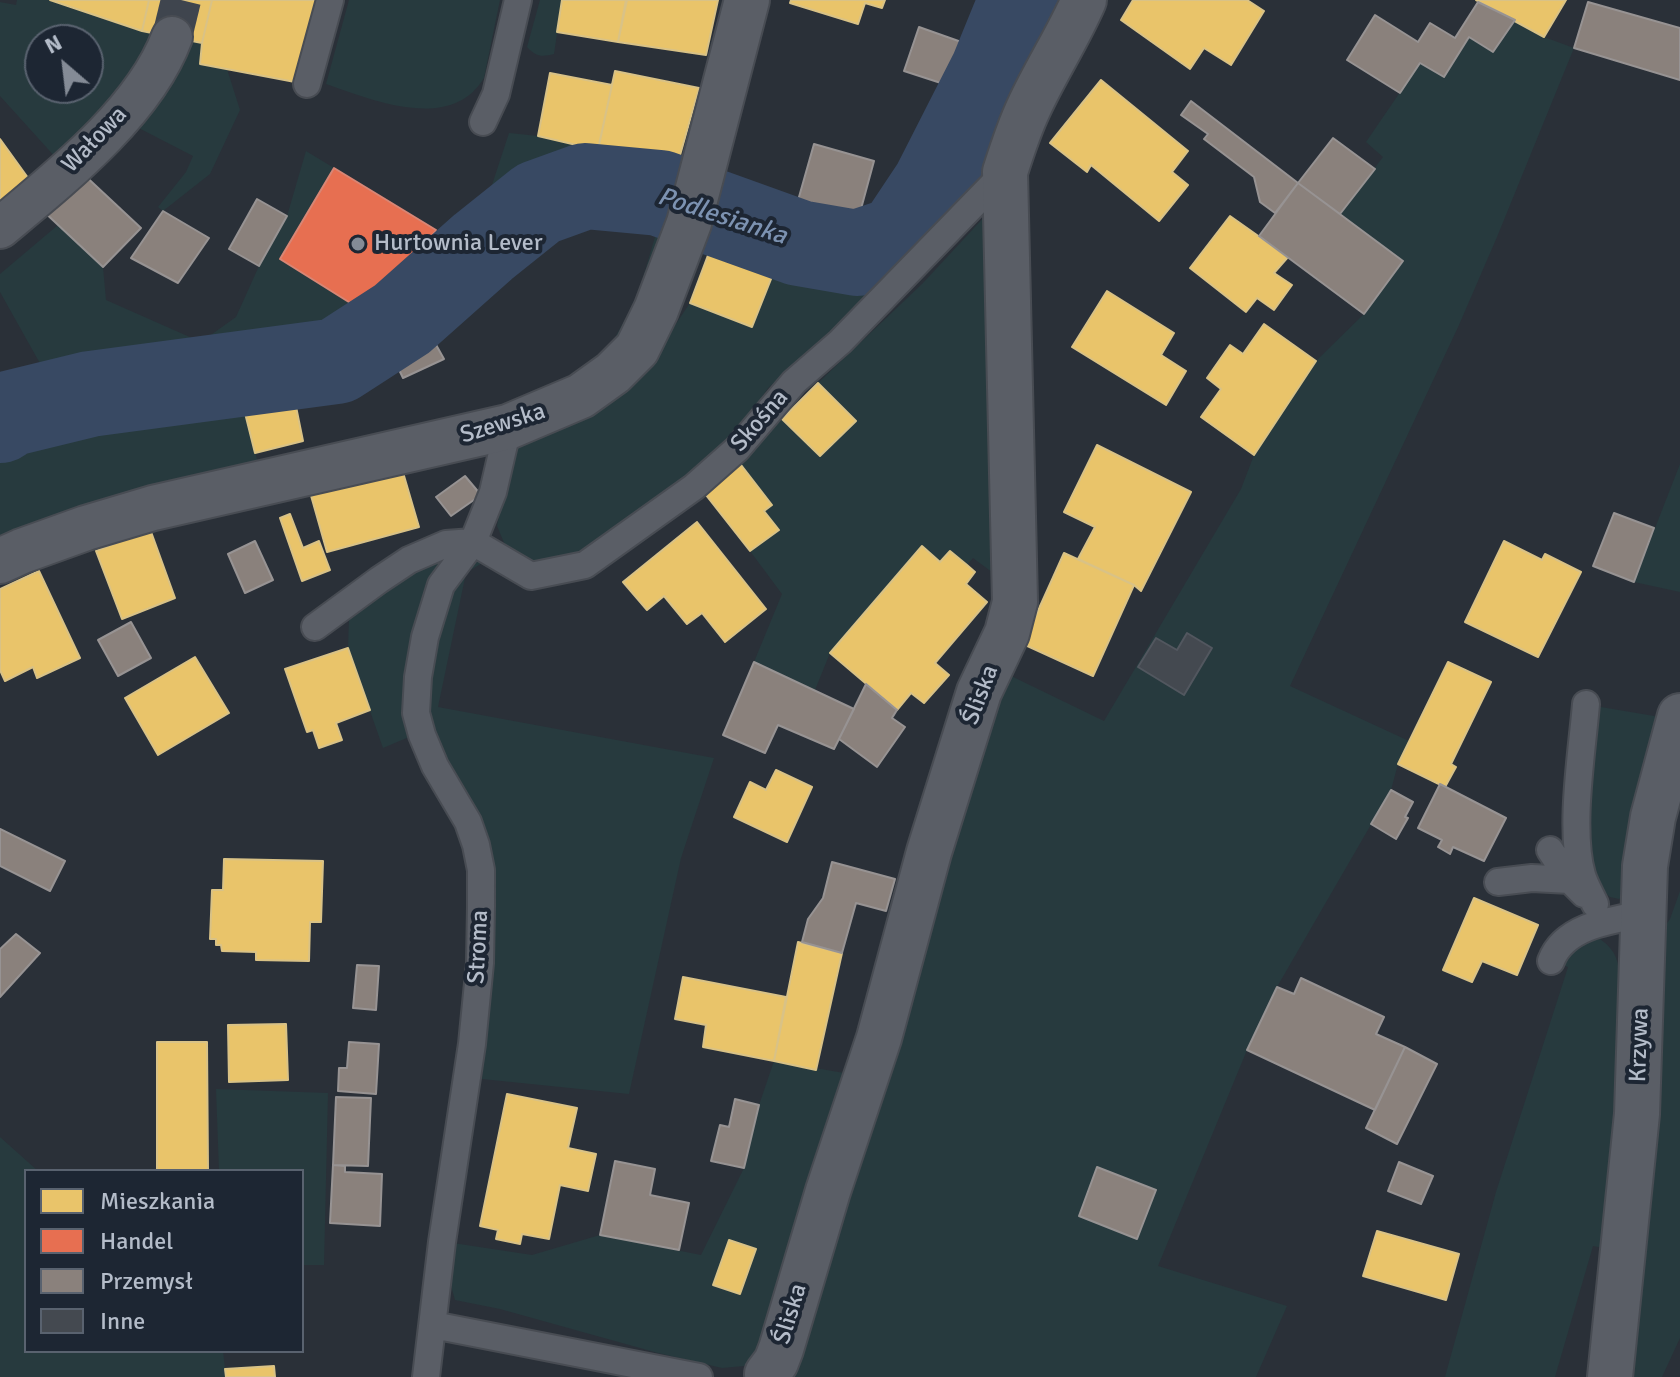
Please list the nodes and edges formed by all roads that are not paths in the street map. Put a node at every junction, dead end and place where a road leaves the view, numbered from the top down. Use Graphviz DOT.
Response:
graph roads {
  1 [pos="330,0"];
  2 [pos="518,0"];
  3 [pos="747,0"];
  4 [pos="1084,0"];
  5 [pos="172,37"];
  6 [pos="307,84"];
  7 [pos="483,122"];
  8 [pos="1005,172"];
  9 [pos="0,228"];
  10 [pos="508,427"];
  11 [pos="473,542"];
  12 [pos="0,561"];
  13 [pos="315,627"];
  14 [pos="1586,704"];
  15 [pos="1680,716"];
  16 [pos="1550,850"];
  17 [pos="1570,880"];
  18 [pos="1498,882"];
  19 [pos="1617,913"];
  20 [pos="1551,961"];
  21 [pos="433,1325"];
  22 [pos="764,1376"];
  23 [pos="426,1377"];
  24 [pos="699,1377"];
  25 [pos="1610,1377"];
  1 -- 6 [label="lane"];
  2 -- 7 [label="lane"];
  3 -- 10 [label="street, Szewska"];
  4 -- 8 [label="street, Śliska"];
  5 -- 9 [label="street, Wałowa"];
  8 -- 11 [label="lane, Skośna"];
  8 -- 22 [label="street, Śliska"];
  10 -- 11 [label="lane, Stroma"];
  10 -- 12 [label="street, Szewska"];
  11 -- 13 [label="lane"];
  11 -- 21 [label="lane, Stroma"];
  14 -- 19 [label="lane"];
  15 -- 19 [label="street, Krzywa"];
  16 -- 17 [label="lane"];
  17 -- 18 [label="lane"];
  17 -- 19 [label="lane"];
  19 -- 20 [label="lane"];
  19 -- 25 [label="street, Krzywa"];
  21 -- 23 [label="lane, Stroma"];
  21 -- 24 [label="lane"];
}
